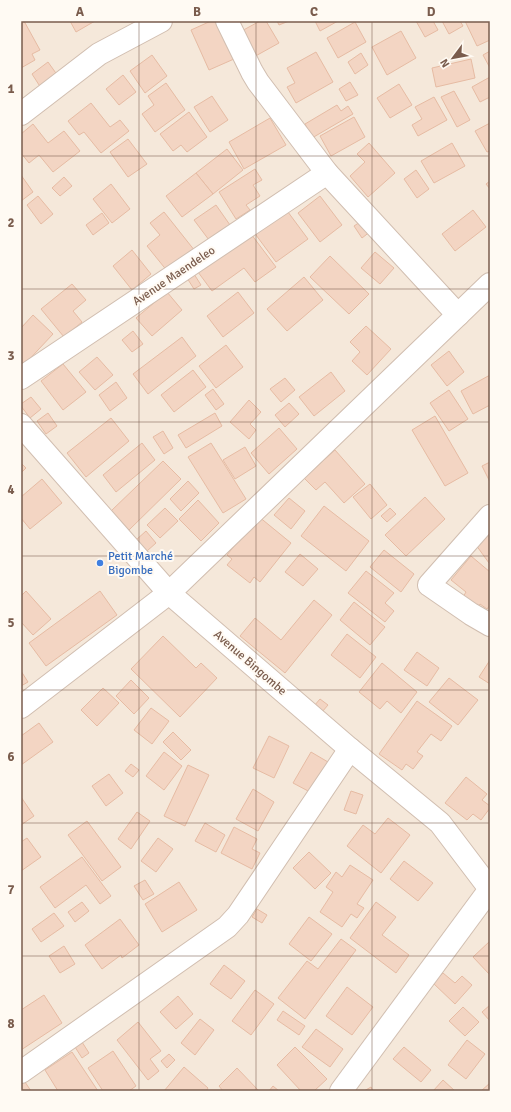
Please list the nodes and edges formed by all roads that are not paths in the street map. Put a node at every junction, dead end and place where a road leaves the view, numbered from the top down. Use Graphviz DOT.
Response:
graph roads {
  1 [pos="161,21"];
  2 [pos="227,21"];
  3 [pos="21,114"];
  4 [pos="327,173"];
  5 [pos="490,284"];
  6 [pos="458,315"];
  7 [pos="21,378"];
  8 [pos="21,425"];
  9 [pos="490,516"];
  10 [pos="169,593"];
  11 [pos="490,625"];
  12 [pos="21,707"];
  13 [pos="350,749"];
  14 [pos="490,889"];
  15 [pos="21,1072"];
  16 [pos="341,1091"];
  1 -- 3 [label="street"];
  2 -- 4 [label="street"];
  4 -- 6 [label="street"];
  4 -- 7 [label="street, Avenue Maendeleo"];
  5 -- 6 [label="street"];
  6 -- 10 [label="street"];
  8 -- 10 [label="street, Avenue Bingombe"];
  9 -- 11 [label="street"];
  10 -- 12 [label="street"];
  10 -- 13 [label="street, Avenue Bingombe"];
  13 -- 14 [label="street, Avenue Bingombe"];
  13 -- 15 [label="street"];
  14 -- 16 [label="street"];
}
